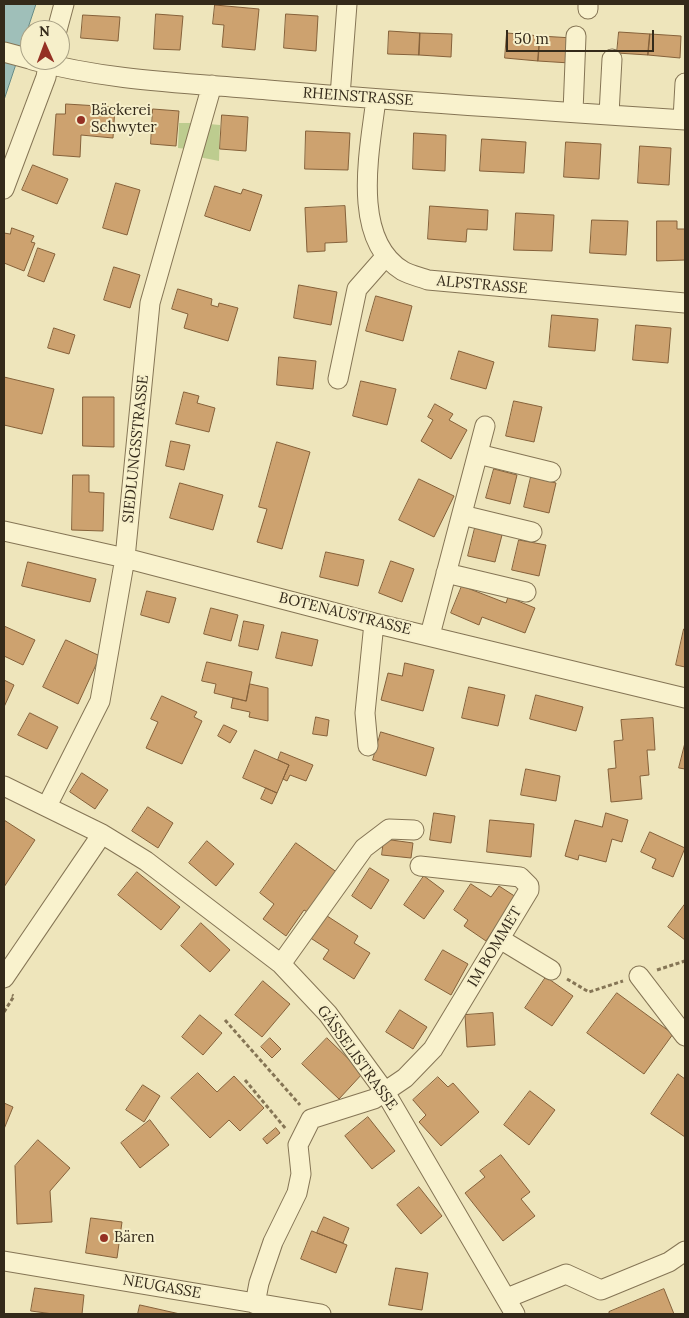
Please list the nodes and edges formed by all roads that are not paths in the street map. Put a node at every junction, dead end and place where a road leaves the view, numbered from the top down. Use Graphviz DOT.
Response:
graph roads {
  1 [pos="64,4"];
  2 [pos="347,4"];
  3 [pos="60,20"];
  4 [pos="576,36"];
  5 [pos="4,52"];
  6 [pos="20,56"];
  7 [pos="612,59"];
  8 [pos="70,69"];
  9 [pos="43,70"];
  10 [pos="685,83"];
  11 [pos="212,85"];
  12 [pos="340,96"];
  13 [pos="376,99"];
  14 [pos="573,112"];
  15 [pos="608,114"];
  16 [pos="684,119"];
  17 [pos="4,190"];
  18 [pos="386,256"];
  19 [pos="685,303"];
  20 [pos="338,379"];
  21 [pos="485,426"];
  22 [pos="478,454"];
  23 [pos="551,472"];
  24 [pos="462,515"];
  25 [pos="4,531"];
  26 [pos="532,532"];
  27 [pos="125,558"];
  28 [pos="446,573"];
  29 [pos="526,592"];
  30 [pos="374,623"];
  31 [pos="430,635"];
  32 [pos="685,698"];
  33 [pos="368,746"];
  34 [pos="4,786"];
  35 [pos="47,806"];
  36 [pos="414,830"];
  37 [pos="102,834"];
  38 [pos="420,866"];
  39 [pos="500,940"];
  40 [pos="281,964"];
  41 [pos="551,970"];
  42 [pos="639,976"];
  43 [pos="6,985"];
  44 [pos="685,1036"];
  45 [pos="385,1092"];
  46 [pos="685,1251"];
  47 [pos="4,1261"];
  48 [pos="511,1306"];
  49 [pos="249,1307"];
  50 [pos="321,1314"];
  1 -- 3 [label="street"];
  2 -- 12 [label="street"];
  4 -- 14 [label="street"];
  5 -- 6 [label="street, RHEINSTRASSE"];
  7 -- 15 [label="street"];
  8 -- 11 [label="street, RHEINSTRASSE"];
  9 -- 17 [label="street"];
  10 -- 16 [label="street"];
  11 -- 12 [label="street, RHEINSTRASSE"];
  11 -- 27 [label="street, SIEDLUNGSSTRASSE"];
  12 -- 13 [label="street, RHEINSTRASSE"];
  13 -- 14 [label="street, RHEINSTRASSE"];
  13 -- 18 [label="street, ALPSTRASSE"];
  14 -- 15 [label="street, RHEINSTRASSE"];
  15 -- 16 [label="street, RHEINSTRASSE"];
  18 -- 19 [label="street, ALPSTRASSE"];
  18 -- 20 [label="street"];
  21 -- 22 [label="street"];
  22 -- 23 [label="street"];
  22 -- 24 [label="street"];
  24 -- 26 [label="street"];
  24 -- 28 [label="street"];
  25 -- 27 [label="street, BOTENAUSTRASSE"];
  27 -- 30 [label="street, BOTENAUSTRASSE"];
  27 -- 35 [label="street, SIEDLUNGSSTRASSE"];
  28 -- 29 [label="street"];
  28 -- 31 [label="street"];
  30 -- 31 [label="street, BOTENAUSTRASSE"];
  30 -- 33 [label="street"];
  31 -- 32 [label="street, BOTENAUSTRASSE"];
  34 -- 35 [label="street, GÄSSELISTRASSE"];
  35 -- 37 [label="street, GÄSSELISTRASSE"];
  36 -- 40 [label="street"];
  37 -- 40 [label="street, GÄSSELISTRASSE"];
  37 -- 43 [label="street"];
  38 -- 39 [label="street, IM BOMMET"];
  39 -- 41 [label="street"];
  39 -- 45 [label="street, IM BOMMET"];
  40 -- 45 [label="street, GÄSSELISTRASSE"];
  42 -- 44 [label="street"];
  45 -- 48 [label="street, GÄSSELISTRASSE"];
  45 -- 49 [label="street, IM BOMMET"];
  46 -- 48 [label="street"];
  47 -- 49 [label="street, NEUGASSE"];
  49 -- 50 [label="street, NEUGASSE"];
}
